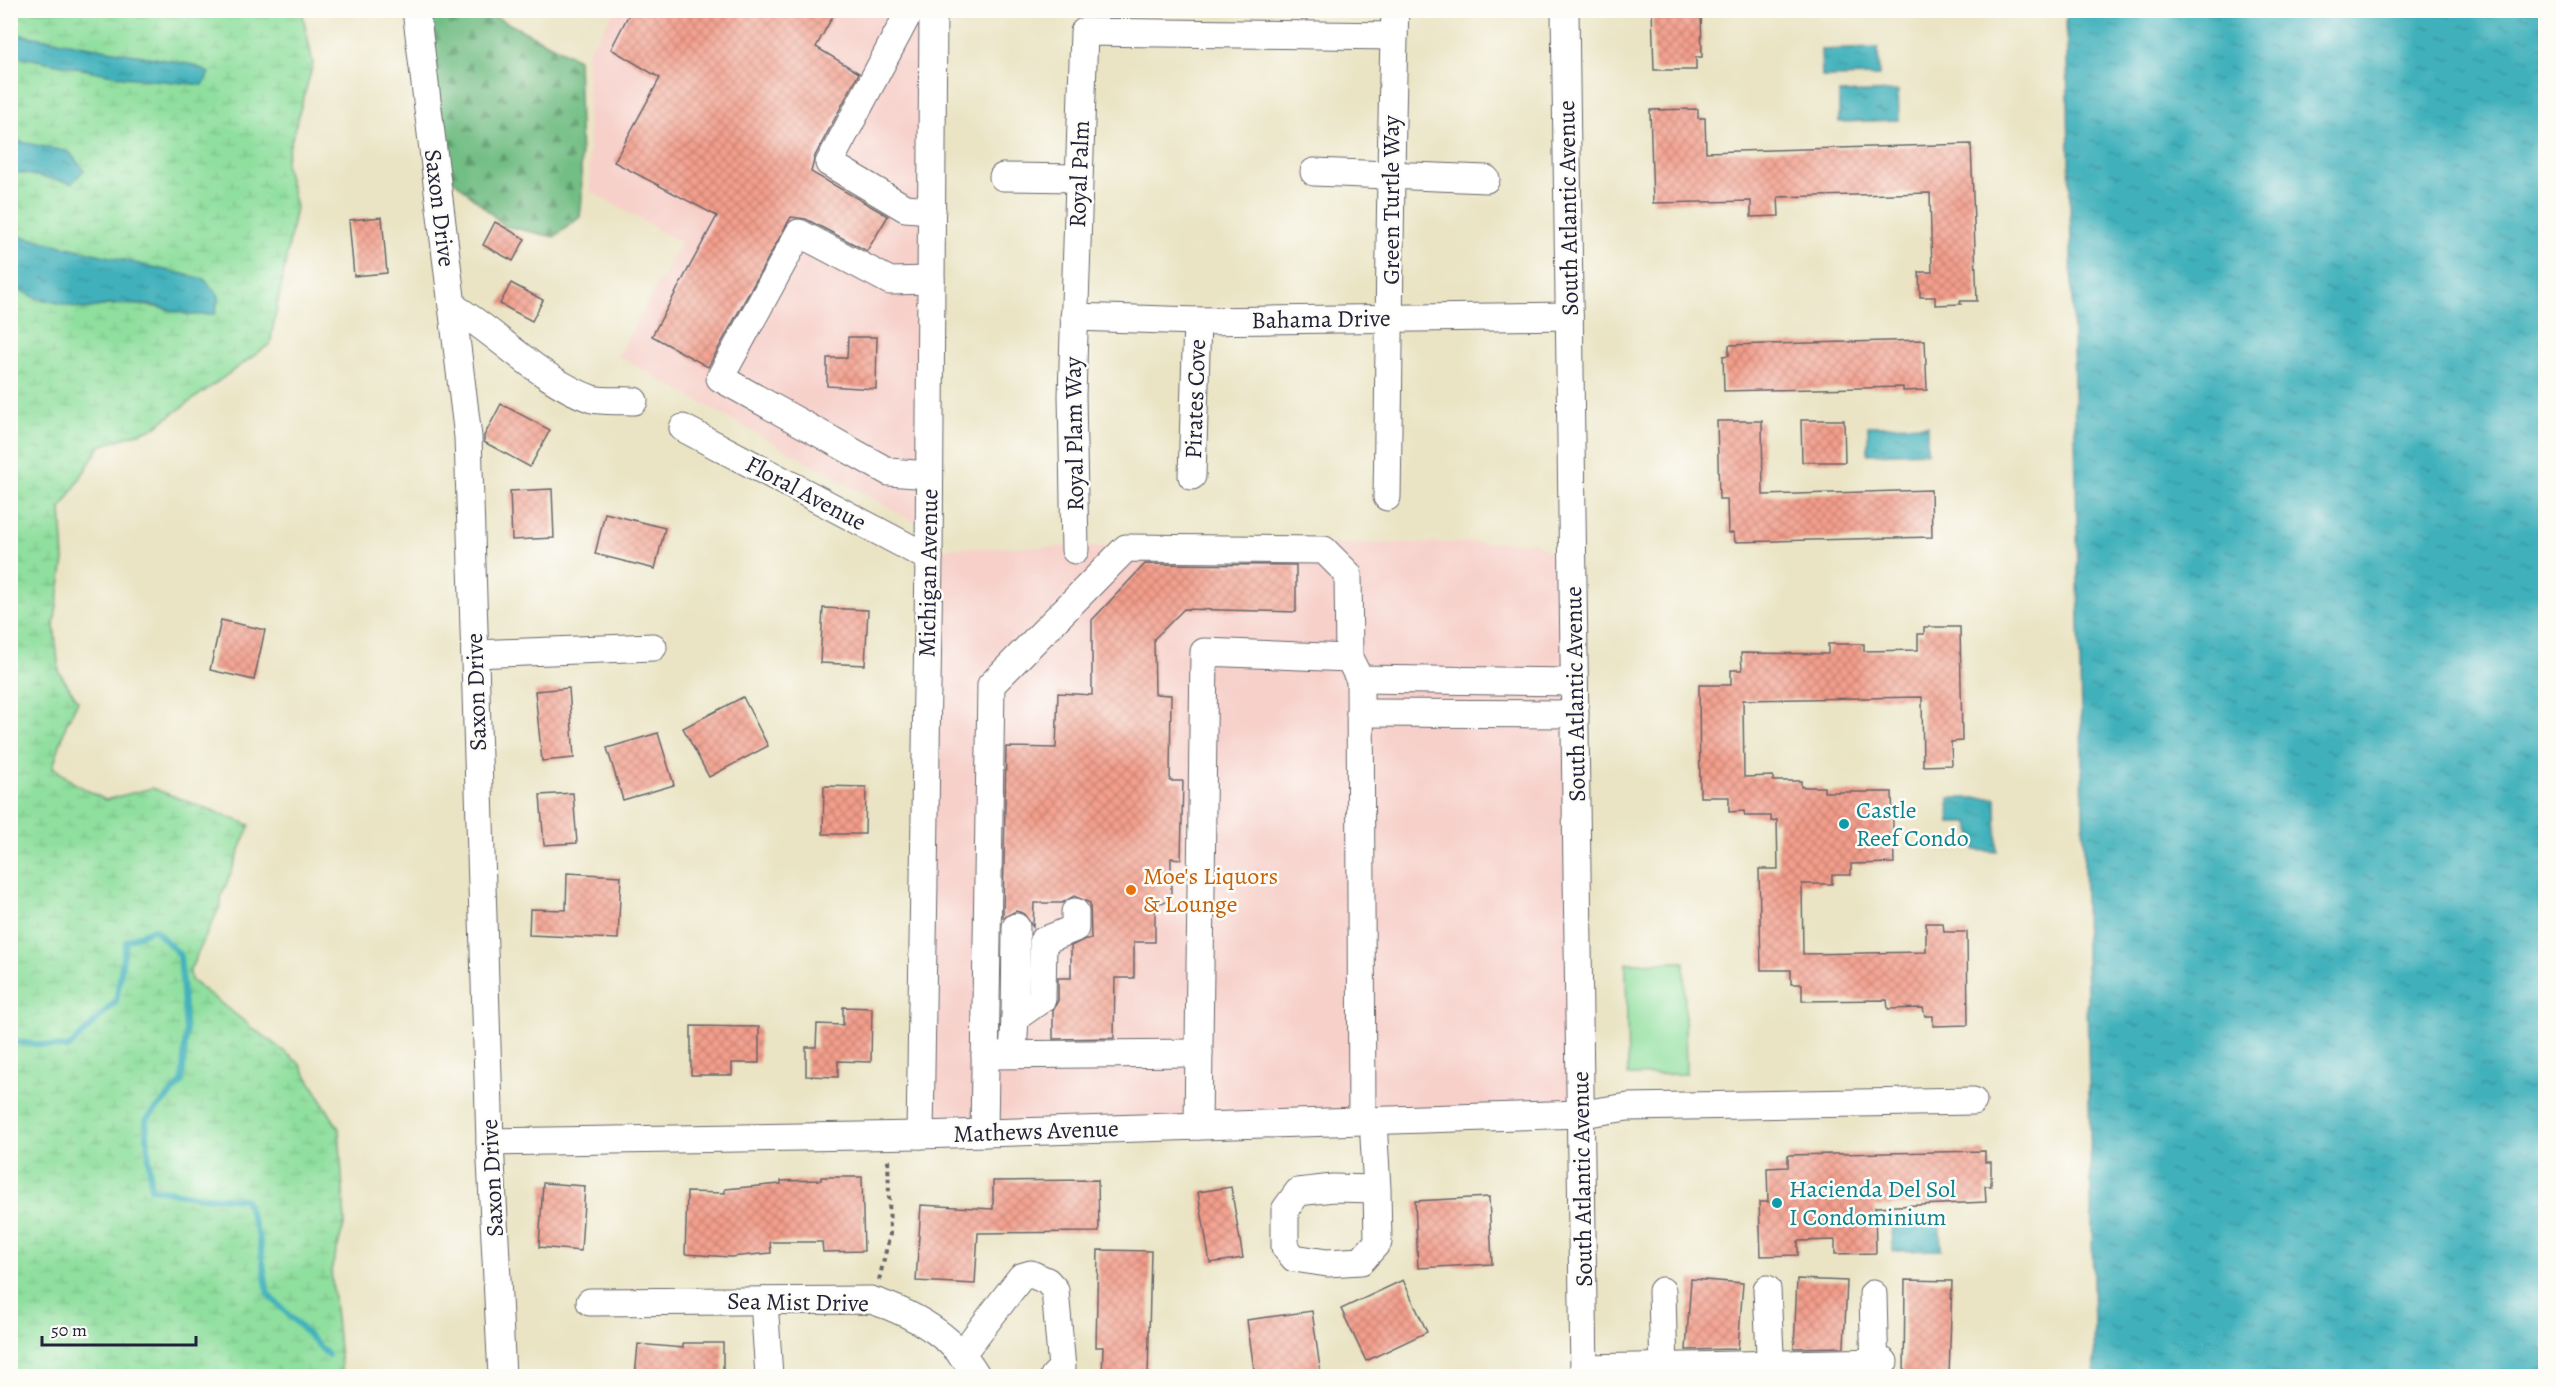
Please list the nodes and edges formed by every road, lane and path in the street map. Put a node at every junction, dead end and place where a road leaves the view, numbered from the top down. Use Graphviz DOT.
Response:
graph roads {
  1 [pos="416,10"];
  2 [pos="914,10"];
  3 [pos="933,10"];
  4 [pos="1565,10"];
  5 [pos="1395,23"];
  6 [pos="1314,172"];
  7 [pos="1390,175"];
  8 [pos="1003,177"];
  9 [pos="1078,178"];
  10 [pos="1486,178"];
  11 [pos="932,210"];
  12 [pos="931,280"];
  13 [pos="452,306"];
  14 [pos="1569,316"];
  15 [pos="1074,317"];
  16 [pos="1391,318"];
  17 [pos="1197,321"];
  18 [pos="634,401"];
  19 [pos="683,428"];
  20 [pos="929,475"];
  21 [pos="1192,476"];
  22 [pos="1387,497"];
  23 [pos="1075,550"];
  24 [pos="929,558"];
  25 [pos="653,647"];
  26 [pos="475,654"];
  27 [pos="1354,668"];
  28 [pos="1574,682"];
  29 [pos="1360,713"];
  30 [pos="1575,714"];
  31 [pos="1076,912"];
  32 [pos="1016,927"];
  33 [pos="1015,1018"];
  34 [pos="1199,1053"];
  35 [pos="1013,1054"];
  36 [pos="985,1055"];
  37 [pos="1973,1101"];
  38 [pos="1582,1114"];
  39 [pos="1367,1121"];
  40 [pos="1198,1126"];
  41 [pos="984,1133"];
  42 [pos="887,1135"];
  43 [pos="920,1135"];
  44 [pos="490,1142"];
  45 [pos="1377,1189"];
  46 [pos="1767,1289"];
  47 [pos="1662,1291"];
  48 [pos="1873,1294"];
  49 [pos="871,1300"];
  50 [pos="764,1301"];
  51 [pos="590,1302"];
  52 [pos="969,1366"];
  53 [pos="1878,1367"];
  54 [pos="1770,1370"];
  55 [pos="1664,1371"];
  56 [pos="1584,1372"];
  57 [pos="502,1377"];
  58 [pos="769,1377"];
  59 [pos="1054,1377"];
  1 -- 13 [label="street, Saxon Drive"];
  2 -- 11 [label="street"];
  3 -- 11 [label="street, Michigan Avenue"];
  4 -- 14 [label="street, South Atlantic Avenue"];
  5 -- 7 [label="street, Green Turtle Way"];
  5 -- 9 [label="street, Royal Palm"];
  6 -- 7 [label="street"];
  7 -- 10 [label="street"];
  7 -- 16 [label="street, Green Turtle Way"];
  8 -- 9 [label="street"];
  9 -- 15 [label="street, Royal Palm"];
  11 -- 12 [label="street, Michigan Avenue"];
  12 -- 20 [label="street, Michigan Avenue"];
  12 -- 20 [label="street"];
  13 -- 18 [label="street"];
  13 -- 26 [label="street, Saxon Drive"];
  14 -- 16 [label="street, Bahama Drive"];
  14 -- 28 [label="street, South Atlantic Avenue"];
  15 -- 17 [label="street, Bahama Drive"];
  15 -- 23 [label="street, Royal Plam Way"];
  16 -- 17 [label="street, Bahama Drive"];
  16 -- 22 [label="street, Green Turtle Way"];
  17 -- 21 [label="street, Pirates Cove"];
  19 -- 24 [label="street, Floral Avenue"];
  20 -- 24 [label="street, Michigan Avenue"];
  24 -- 43 [label="street, Michigan Avenue"];
  25 -- 26 [label="street"];
  26 -- 44 [label="street, Saxon Drive"];
  27 -- 28 [label="street"];
  27 -- 29 [label="street"];
  27 -- 34 [label="street"];
  27 -- 36 [label="street"];
  28 -- 30 [label="street, South Atlantic Avenue"];
  29 -- 30 [label="street"];
  29 -- 39 [label="street"];
  30 -- 38 [label="street, South Atlantic Avenue"];
  31 -- 33 [label="street"];
  32 -- 33 [label="street"];
  33 -- 35 [label="street"];
  34 -- 35 [label="street"];
  34 -- 40 [label="street"];
  35 -- 36 [label="street"];
  36 -- 41 [label="street"];
  37 -- 38 [label="street, Mathews Avenue"];
  38 -- 39 [label="street, Mathews Avenue"];
  38 -- 56 [label="street, South Atlantic Avenue"];
  39 -- 40 [label="street, Mathews Avenue"];
  39 -- 45 [label="street"];
  40 -- 41 [label="street, Mathews Avenue"];
  41 -- 43 [label="street, Mathews Avenue"];
  42 -- 43 [label="street, Mathews Avenue"];
  42 -- 44 [label="street, Mathews Avenue"];
  42 -- 49 [label="path"];
  44 -- 57 [label="street, Saxon Drive"];
  46 -- 54 [label="street"];
  47 -- 55 [label="street"];
  48 -- 53 [label="street"];
  49 -- 50 [label="street, Sea Mist Drive"];
  49 -- 52 [label="street, Sea Mist Drive"];
  50 -- 51 [label="street, Sea Mist Drive"];
  50 -- 58 [label="street"];
  52 -- 59 [label="street"];
  53 -- 54 [label="street"];
  54 -- 55 [label="street"];
  55 -- 56 [label="street"];
}
